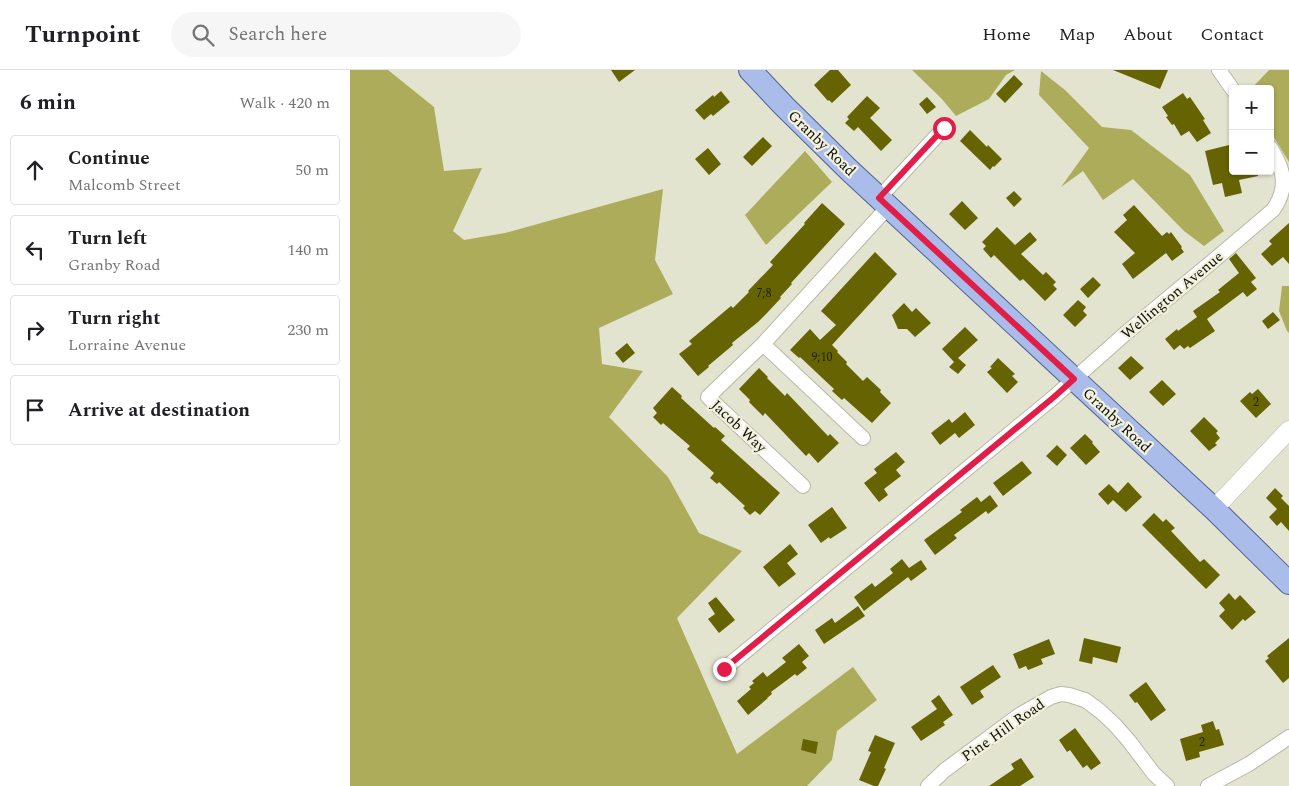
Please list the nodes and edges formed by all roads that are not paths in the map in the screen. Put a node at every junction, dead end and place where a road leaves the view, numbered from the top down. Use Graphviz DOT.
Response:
graph roads {
  1 [pos="750,70"];
  2 [pos="1219,70"];
  3 [pos="1230,85"];
  4 [pos="944,128"];
  5 [pos="1274,153"];
  6 [pos="884,202"];
  7 [pos="763,344"];
  8 [pos="1074,379"];
  9 [pos="1289,430"];
  10 [pos="863,438"];
  11 [pos="803,486"];
  12 [pos="1214,509"];
  13 [pos="1289,584"];
  14 [pos="724,669"];
  15 [pos="1289,737"];
  16 [pos="928,786"];
  17 [pos="1167,786"];
  18 [pos="1208,786"];
  1 -- 6 [label="main road, Granby Road"];
  2 -- 3 [label="street"];
  4 -- 6 [label="street, Jacob Way"];
  5 -- 8 [label="street, Wellington Avenue"];
  6 -- 7 [label="street, Jacob Way"];
  6 -- 8 [label="main road, Granby Road"];
  7 -- 10 [label="street"];
  7 -- 11 [label="street, Jacob Way"];
  8 -- 12 [label="main road, Granby Road"];
  8 -- 14 [label="street, Wellington Avenue"];
  9 -- 12 [label="street"];
  12 -- 13 [label="main road, Granby Road"];
  15 -- 18 [label="street"];
  16 -- 17 [label="street, Pine Hill Road"];
}
